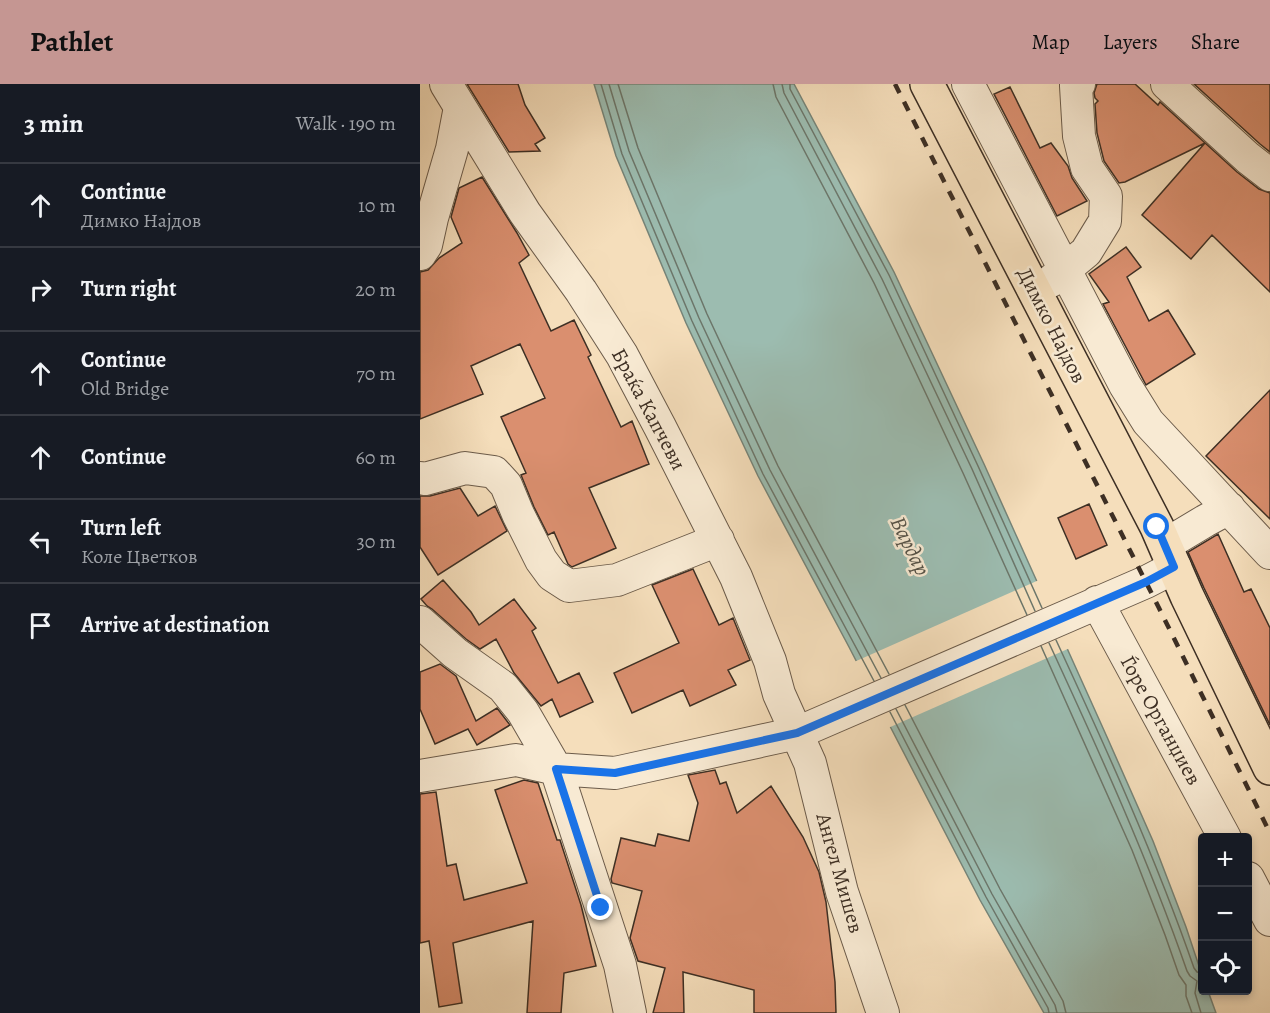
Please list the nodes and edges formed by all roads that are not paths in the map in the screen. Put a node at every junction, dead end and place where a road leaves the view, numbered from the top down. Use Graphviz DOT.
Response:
graph roads {
  1 [pos="927,84"];
  2 [pos="968,84"];
  3 [pos="1079,84"];
  4 [pos="1167,84"];
  5 [pos="453,95"];
  6 [pos="1270,175"];
  7 [pos="420,254"];
  8 [pos="1065,269"];
  9 [pos="1036,293"];
  10 [pos="420,478"];
  11 [pos="1229,508"];
  12 [pos="718,540"];
  13 [pos="1270,553"];
  14 [pos="1170,556"];
  15 [pos="1097,602"];
  16 [pos="420,622"];
  17 [pos="797,733"];
  18 [pos="1270,768"];
  19 [pos="556,769"];
  20 [pos="420,776"];
  21 [pos="1223,833"];
  22 [pos="1252,886"];
  23 [pos="1270,920"];
  24 [pos="630,1013"];
  25 [pos="883,1013"];
  1 -- 9 [label="main road, Димко Најдов"];
  2 -- 8 [label="street"];
  3 -- 8 [label="street"];
  4 -- 6 [label="street"];
  5 -- 7 [label="street, Браќа Капчеви"];
  5 -- 12 [label="street, Браќа Капчеви"];
  8 -- 9 [label="street"];
  8 -- 11 [label="street"];
  9 -- 14 [label="main road, Димко Најдов"];
  10 -- 12 [label="street"];
  11 -- 13 [label="street"];
  11 -- 14 [label="street"];
  12 -- 17 [label="street, Браќа Капчеви"];
  14 -- 15 [label="street"];
  14 -- 18 [label="main road, Димко Најдов"];
  15 -- 17 [label="street"];
  15 -- 21 [label="street, Ѓоре Органџиев"];
  16 -- 19 [label="street"];
  17 -- 19 [label="street"];
  17 -- 25 [label="street, Ангел Мишев"];
  19 -- 20 [label="street"];
  19 -- 24 [label="street"];
  22 -- 23 [label="street"];
}
